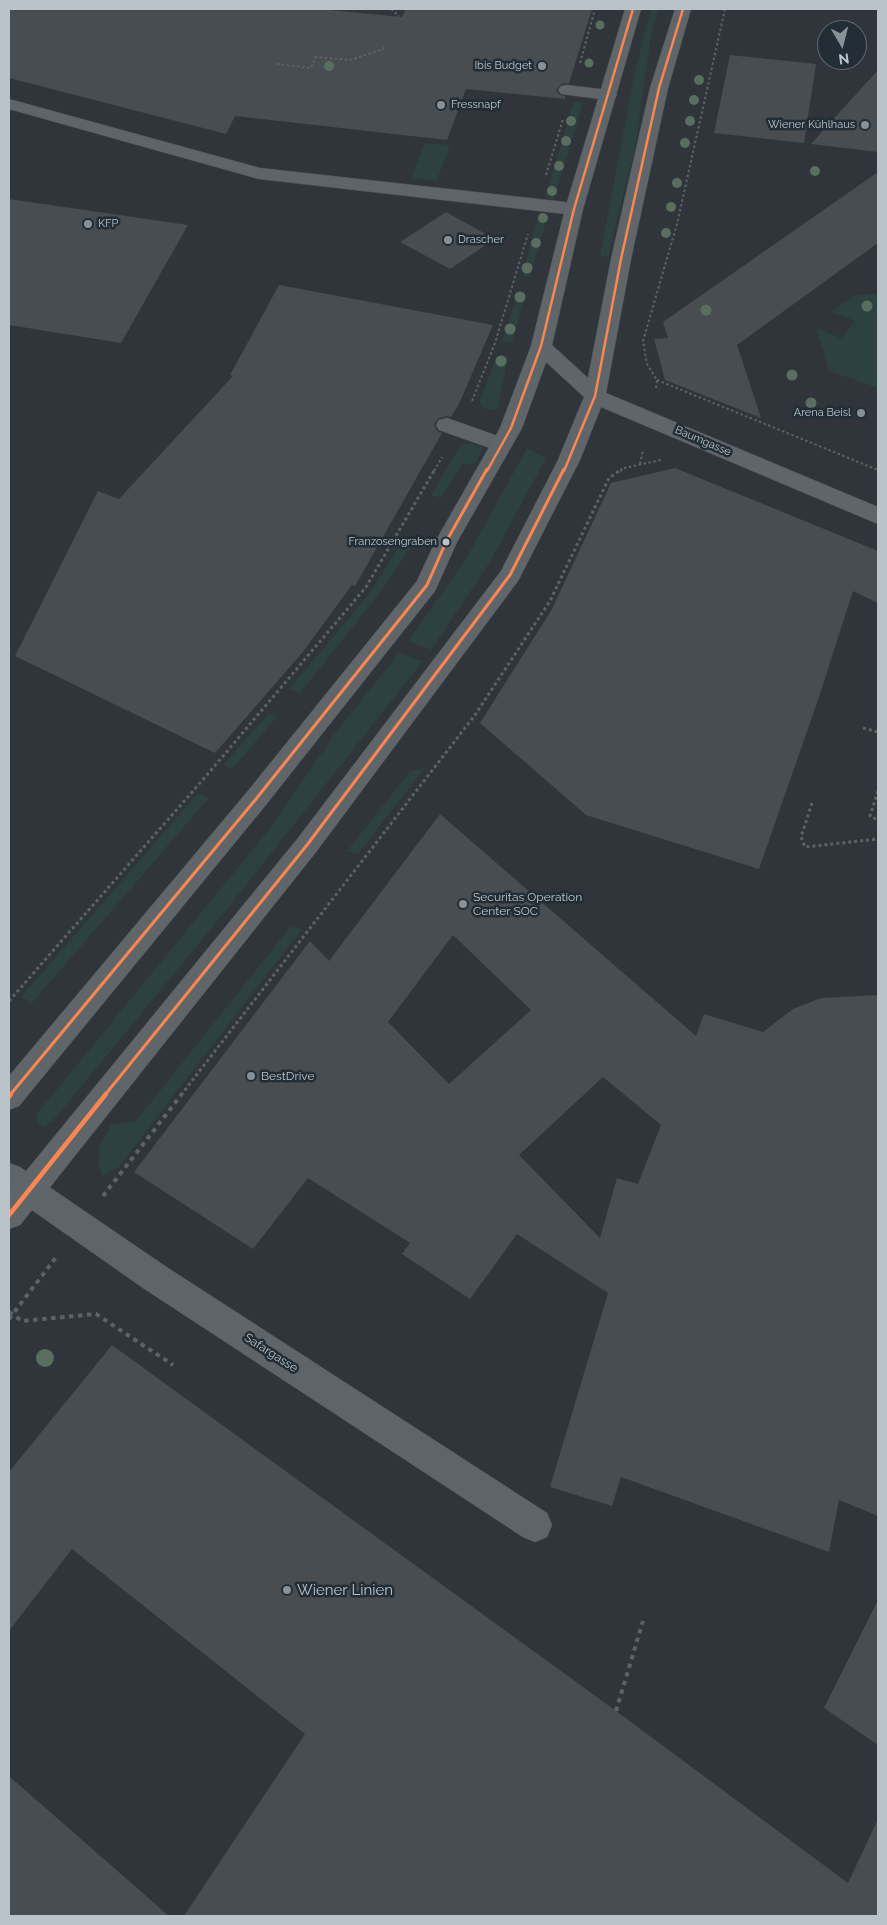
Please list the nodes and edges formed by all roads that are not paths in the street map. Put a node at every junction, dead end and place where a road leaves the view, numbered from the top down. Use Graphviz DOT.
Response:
graph roads {
  1 [pos="633,9"];
  2 [pos="684,9"];
  3 [pos="570,90"];
  4 [pos="608,95"];
  5 [pos="9,104"];
  6 [pos="574,209"];
  7 [pos="541,346"];
  8 [pos="595,396"];
  9 [pos="452,427"];
  10 [pos="501,445"];
  11 [pos="878,516"];
  12 [pos="9,1097"];
  13 [pos="19,1184"];
  14 [pos="9,1215"];
  15 [pos="535,1525"];
  1 -- 4 [label="main road"];
  2 -- 8 [label="main road"];
  3 -- 4 [label="street"];
  4 -- 6 [label="main road"];
  5 -- 6 [label="street"];
  6 -- 7 [label="main road"];
  7 -- 8 [label="main road, Baumgasse"];
  7 -- 10 [label="main road"];
  8 -- 11 [label="main road, Baumgasse"];
  8 -- 13 [label="main road"];
  9 -- 10 [label="street"];
  10 -- 12 [label="main road"];
  13 -- 14 [label="main road"];
  13 -- 15 [label="street, Safargasse"];
}
